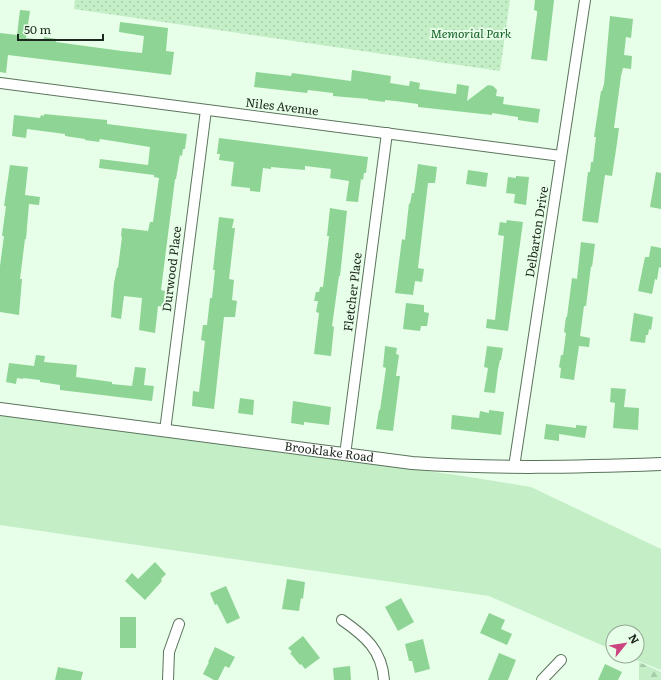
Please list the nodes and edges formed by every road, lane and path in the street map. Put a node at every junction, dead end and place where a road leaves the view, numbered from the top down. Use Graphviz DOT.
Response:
graph roads {
  1 [pos="585,0"];
  2 [pos="0,83"];
  3 [pos="206,110"];
  4 [pos="387,133"];
  5 [pos="562,156"];
  6 [pos="0,409"];
  7 [pos="165,431"];
  8 [pos="345,455"];
  9 [pos="661,464"];
  10 [pos="514,467"];
  11 [pos="342,620"];
  12 [pos="179,624"];
  13 [pos="561,660"];
  14 [pos="168,680"];
  15 [pos="384,680"];
  16 [pos="542,680"];
  1 -- 5 [label="street, Delbarton Drive"];
  2 -- 3 [label="street, Niles Avenue"];
  3 -- 4 [label="street, Niles Avenue"];
  3 -- 7 [label="street, Durwood Place"];
  4 -- 5 [label="street, Niles Avenue"];
  4 -- 8 [label="street, Fletcher Place"];
  5 -- 10 [label="street, Delbarton Drive"];
  6 -- 7 [label="street, Brooklake Road"];
  7 -- 8 [label="street, Brooklake Road"];
  8 -- 10 [label="street, Brooklake Road"];
  9 -- 10 [label="street, Brooklake Road"];
  11 -- 15 [label="street"];
  12 -- 14 [label="street"];
  13 -- 16 [label="street"];
}
